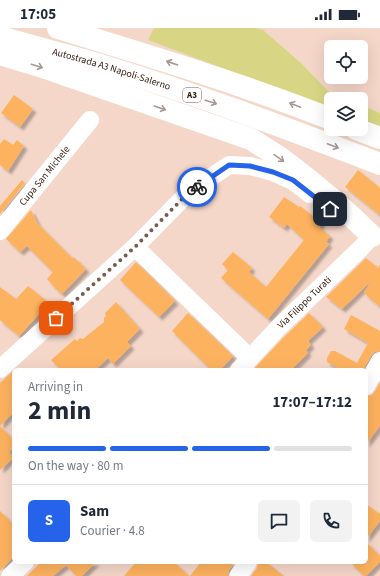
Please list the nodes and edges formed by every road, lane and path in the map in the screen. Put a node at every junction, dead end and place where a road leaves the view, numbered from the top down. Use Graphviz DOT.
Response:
graph roads {
  1 [pos="58,28"];
  2 [pos="0,37"];
  3 [pos="0,54"];
  4 [pos="324,116"];
  5 [pos="90,120"];
  6 [pos="368,134"];
  7 [pos="380,138"];
  8 [pos="380,164"];
  9 [pos="0,231"];
  10 [pos="376,240"];
  11 [pos="135,247"];
  12 [pos="380,361"];
  13 [pos="244,364"];
  14 [pos="0,369"];
  15 [pos="368,382"];
  16 [pos="23,564"];
  17 [pos="247,564"];
  18 [pos="10,576"];
  19 [pos="238,576"];
  4 -- 1 [label="highway, A3, one-way"];
  2 -- 8 [label="highway, Autostrada A3 Napoli-Salerno / A3, one-way"];
  3 -- 10 [label="highway, one-way"];
  5 -- 9 [label="street, Cupa San Michele"];
  6 -- 7 [label="highway"];
  10 -- 11 [label="street"];
  10 -- 13 [label="street, Via Filippo Turati"];
  11 -- 13 [label="street"];
  11 -- 14 [label="street"];
  12 -- 15 [label="street"];
  16 -- 18 [label="street"];
  17 -- 19 [label="street"];
}
